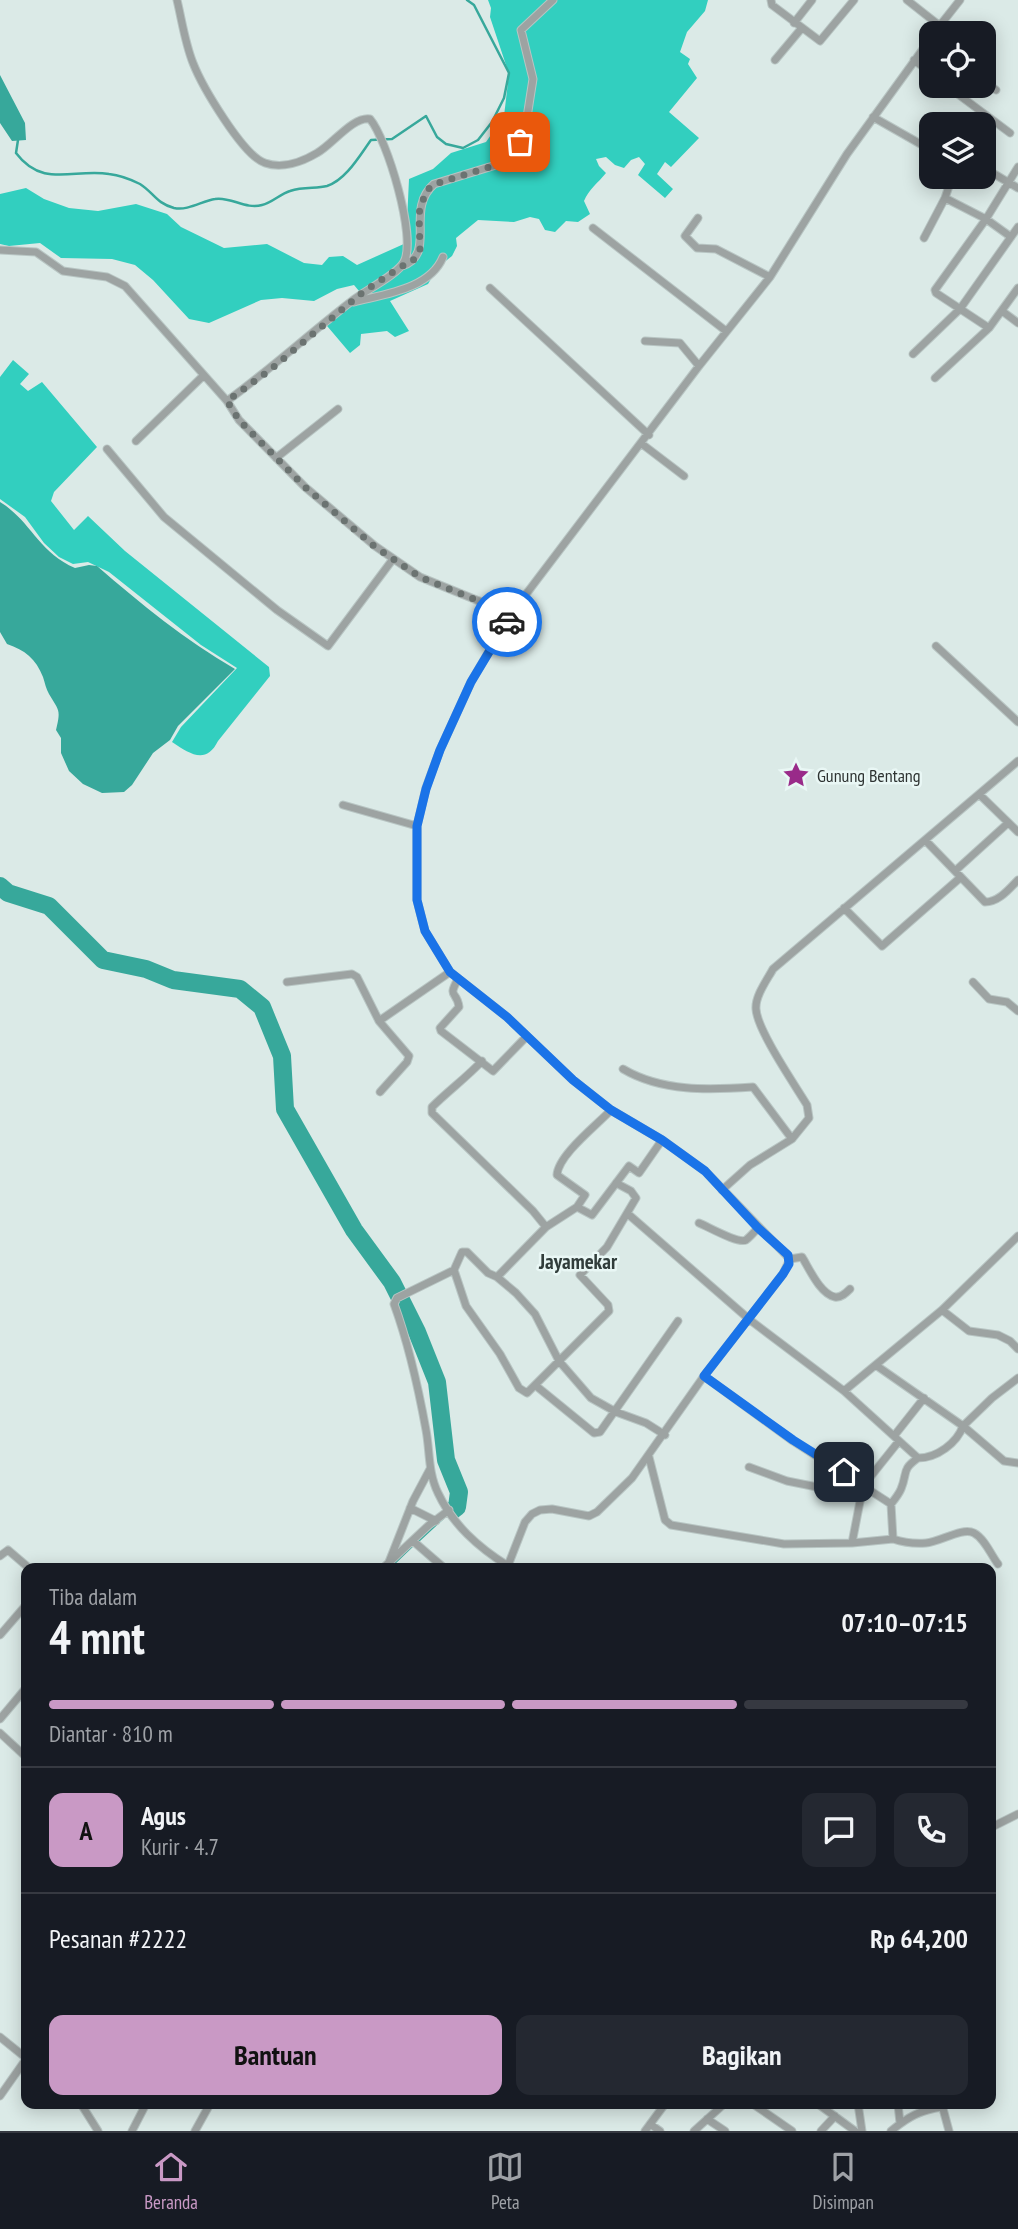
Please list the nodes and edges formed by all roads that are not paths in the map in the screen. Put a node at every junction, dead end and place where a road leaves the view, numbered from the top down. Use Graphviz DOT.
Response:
graph roads {
  1 [pos="177,0"];
  2 [pos="553,0"];
  3 [pos="771,0"];
  4 [pos="812,0"];
  5 [pos="854,0"];
  6 [pos="907,0"];
  7 [pos="960,0"];
  8 [pos="934,21"];
  9 [pos="944,21"];
  10 [pos="794,23"];
  11 [pos="802,29"];
  12 [pos="919,54"];
  13 [pos="775,60"];
  14 [pos="914,60"];
  15 [pos="919,64"];
  16 [pos="963,98"];
  17 [pos="873,117"];
  18 [pos="1010,134"];
  19 [pos="919,143"];
  20 [pos="1018,167"];
  21 [pos="996,174"];
  22 [pos="1009,181"];
  23 [pos="1018,188"];
  24 [pos="948,189"];
  25 [pos="945,198"];
  26 [pos="698,218"];
  27 [pos="986,219"];
  28 [pos="1018,227"];
  29 [pos="593,228"];
  30 [pos="1011,237"];
  31 [pos="924,239"];
  32 [pos="0,250"];
  33 [pos="443,257"];
  34 [pos="402,266"];
  35 [pos="770,276"];
  36 [pos="491,288"];
  37 [pos="1018,288"];
  38 [pos="349,303"];
  39 [pos="960,309"];
  40 [pos="1002,312"];
  41 [pos="1018,323"];
  42 [pos="989,328"];
  43 [pos="726,331"];
  44 [pos="645,341"];
  45 [pos="913,354"];
  46 [pos="699,366"];
  47 [pos="203,376"];
  48 [pos="934,378"];
  49 [pos="227,401"];
  50 [pos="338,409"];
  51 [pos="649,435"];
  52 [pos="136,441"];
  53 [pos="642,444"];
  54 [pos="107,449"];
  55 [pos="276,458"];
  56 [pos="684,476"];
  57 [pos="393,559"];
  58 [pos="511,614"];
  59 [pos="936,646"];
  60 [pos="1018,722"];
  61 [pos="1018,761"];
  62 [pos="980,795"];
  63 [pos="344,805"];
  64 [pos="1008,823"];
  65 [pos="417,826"];
  66 [pos="1018,833"];
  67 [pos="926,841"];
  68 [pos="958,874"];
  69 [pos="1018,880"];
  70 [pos="844,908"];
  71 [pos="450,972"];
  72 [pos="458,979"];
  73 [pos="286,982"];
  74 [pos="973,982"];
  75 [pos="1018,1011"];
  76 [pos="379,1021"];
  77 [pos="527,1036"];
  78 [pos="482,1062"];
  79 [pos="623,1069"];
  80 [pos="380,1092"];
  81 [pos="611,1110"];
  82 [pos="792,1139"];
  83 [pos="662,1140"];
  84 [pos="616,1183"];
  85 [pos="722,1190"];
  86 [pos="577,1207"];
  87 [pos="628,1214"];
  88 [pos="699,1223"];
  89 [pos="546,1227"];
  90 [pos="758,1228"];
  91 [pos="1018,1237"];
  92 [pos="790,1259"];
  93 [pos="454,1270"];
  94 [pos="497,1277"];
  95 [pos="850,1289"];
  96 [pos="942,1310"];
  97 [pos="750,1320"];
  98 [pos="678,1321"];
  99 [pos="1018,1349"];
  100 [pos="559,1361"];
  101 [pos="877,1366"];
  102 [pos="704,1376"];
  103 [pos="1018,1378"];
  104 [pos="536,1385"];
  105 [pos="844,1391"];
  106 [pos="924,1398"];
  107 [pos="615,1412"];
  108 [pos="963,1426"];
  109 [pos="664,1435"];
  110 [pos="897,1438"];
  111 [pos="649,1457"];
  112 [pos="918,1458"];
  113 [pos="1018,1463"];
  114 [pos="749,1467"];
  115 [pos="430,1469"];
  116 [pos="844,1472"];
  117 [pos="863,1486"];
  118 [pos="836,1490"];
  119 [pos="862,1496"];
  120 [pos="891,1504"];
  121 [pos="410,1508"];
  122 [pos="449,1510"];
  123 [pos="436,1521"];
  124 [pos="893,1539"];
  125 [pos="412,1541"];
  126 [pos="852,1543"];
  127 [pos="0,1556"];
  128 [pos="23,1563"];
  129 [pos="387,1563"];
  130 [pos="388,1563"];
  131 [pos="438,1563"];
  132 [pos="501,1563"];
  133 [pos="509,1563"];
  134 [pos="998,1564"];
  135 [pos="21,1611"];
  136 [pos="0,1635"];
  137 [pos="21,1694"];
  138 [pos="0,1719"];
  139 [pos="0,1732"];
  140 [pos="21,1752"];
  141 [pos="1018,1814"];
  142 [pos="996,1825"];
  143 [pos="0,2037"];
  144 [pos="21,2054"];
  145 [pos="21,2065"];
  146 [pos="0,2096"];
  147 [pos="84,2109"];
  148 [pos="143,2109"];
  149 [pos="208,2109"];
  150 [pos="661,2109"];
  151 [pos="718,2109"];
  152 [pos="760,2109"];
  153 [pos="825,2109"];
  154 [pos="859,2109"];
  155 [pos="899,2109"];
  156 [pos="925,2109"];
  157 [pos="943,2109"];
  158 [pos="835,2116"];
  159 [pos="707,2119"];
  160 [pos="901,2123"];
  161 [pos="650,2124"];
  162 [pos="198,2130"];
  163 [pos="98,2131"];
  164 [pos="132,2131"];
  165 [pos="645,2131"];
  166 [pos="660,2131"];
  167 [pos="694,2131"];
  168 [pos="725,2131"];
  169 [pos="792,2131"];
  170 [pos="821,2131"];
  171 [pos="855,2131"];
  172 [pos="862,2131"];
  173 [pos="891,2131"];
  174 [pos="949,2131"];
  1 -- 34 [label="street"];
  2 -- 34 [label="street"];
  3 -- 10 [label="street"];
  4 -- 10 [label="street"];
  5 -- 11 [label="street"];
  6 -- 8 [label="street"];
  7 -- 9 [label="street"];
  10 -- 11 [label="street"];
  11 -- 13 [label="street"];
  12 -- 14 [label="street"];
  14 -- 15 [label="street"];
  14 -- 17 [label="street"];
  16 -- 18 [label="street"];
  17 -- 19 [label="street"];
  17 -- 35 [label="street"];
  20 -- 22 [label="street"];
  21 -- 22 [label="street"];
  22 -- 23 [label="street"];
  22 -- 27 [label="street"];
  24 -- 25 [label="street"];
  25 -- 27 [label="street"];
  25 -- 31 [label="street"];
  26 -- 35 [label="street"];
  27 -- 30 [label="street"];
  27 -- 39 [label="street"];
  28 -- 30 [label="street"];
  29 -- 43 [label="street"];
  30 -- 39 [label="street"];
  32 -- 47 [label="street"];
  33 -- 38 [label="street"];
  34 -- 38 [label="street"];
  35 -- 43 [label="street"];
  36 -- 51 [label="street"];
  37 -- 40 [label="street"];
  38 -- 49 [label="street"];
  39 -- 42 [label="street"];
  39 -- 45 [label="street"];
  40 -- 41 [label="street"];
  40 -- 42 [label="street"];
  42 -- 48 [label="street"];
  43 -- 46 [label="street"];
  44 -- 46 [label="street"];
  46 -- 51 [label="street"];
  47 -- 49 [label="street"];
  47 -- 52 [label="street"];
  49 -- 55 [label="street"];
  50 -- 55 [label="street"];
  51 -- 53 [label="street"];
  53 -- 56 [label="street"];
  53 -- 58 [label="street"];
  54 -- 57 [label="street"];
  55 -- 57 [label="street"];
  57 -- 58 [label="street"];
  58 -- 65 [label="street"];
  59 -- 60 [label="street"];
  61 -- 62 [label="street"];
  62 -- 64 [label="street"];
  62 -- 67 [label="street"];
  63 -- 65 [label="street"];
  64 -- 66 [label="street"];
  64 -- 68 [label="street"];
  65 -- 71 [label="street"];
  67 -- 68 [label="street"];
  67 -- 70 [label="street"];
  68 -- 69 [label="street"];
  68 -- 70 [label="street"];
  70 -- 82 [label="street"];
  71 -- 72 [label="street"];
  71 -- 76 [label="street"];
  72 -- 77 [label="street"];
  72 -- 78 [label="street"];
  73 -- 76 [label="street"];
  74 -- 75 [label="street"];
  76 -- 80 [label="street"];
  77 -- 78 [label="street"];
  77 -- 81 [label="street"];
  78 -- 89 [label="street"];
  79 -- 82 [label="street"];
  81 -- 83 [label="street"];
  81 -- 86 [label="street"];
  82 -- 85 [label="street"];
  83 -- 84 [label="street"];
  83 -- 85 [label="street"];
  84 -- 86 [label="street"];
  84 -- 87 [label="street"];
  85 -- 90 [label="street"];
  86 -- 89 [label="street"];
  87 -- 97 [label="street"];
  87 -- 100 [label="street"];
  88 -- 90 [label="street"];
  89 -- 94 [label="street"];
  90 -- 92 [label="street"];
  91 -- 96 [label="street"];
  92 -- 95 [label="street"];
  92 -- 97 [label="street"];
  93 -- 94 [label="street"];
  93 -- 104 [label="street"];
  93 -- 115 [label="street"];
  94 -- 100 [label="street"];
  96 -- 99 [label="street"];
  96 -- 101 [label="street"];
  97 -- 102 [label="street"];
  97 -- 105 [label="street"];
  98 -- 107 [label="street"];
  100 -- 104 [label="street"];
  100 -- 107 [label="street"];
  101 -- 105 [label="street"];
  101 -- 106 [label="street"];
  102 -- 109 [label="street"];
  102 -- 116 [label="street"];
  103 -- 108 [label="street"];
  104 -- 107 [label="street"];
  105 -- 110 [label="street"];
  106 -- 108 [label="street"];
  106 -- 110 [label="street"];
  107 -- 109 [label="street"];
  108 -- 112 [label="street"];
  108 -- 113 [label="street"];
  109 -- 111 [label="street"];
  110 -- 112 [label="street"];
  110 -- 117 [label="street"];
  111 -- 126 [label="street"];
  111 -- 133 [label="street"];
  112 -- 120 [label="street"];
  114 -- 118 [label="street"];
  115 -- 121 [label="street"];
  115 -- 122 [label="street"];
  116 -- 117 [label="street"];
  116 -- 118 [label="street"];
  117 -- 119 [label="street"];
  117 -- 120 [label="street"];
  118 -- 119 [label="street"];
  119 -- 126 [label="street"];
  120 -- 124 [label="street"];
  121 -- 123 [label="street"];
  121 -- 129 [label="street"];
  122 -- 123 [label="street"];
  122 -- 132 [label="street"];
  123 -- 125 [label="street"];
  124 -- 126 [label="street"];
  124 -- 134 [label="street"];
  125 -- 130 [label="street"];
  125 -- 131 [label="street"];
  127 -- 128 [label="street"];
  135 -- 136 [label="street"];
  137 -- 138 [label="street"];
  139 -- 140 [label="street"];
  141 -- 142 [label="street"];
  143 -- 144 [label="street"];
  145 -- 146 [label="street"];
  147 -- 163 [label="street"];
  148 -- 164 [label="street"];
  149 -- 162 [label="street"];
  150 -- 161 [label="street"];
  151 -- 159 [label="street"];
  152 -- 169 [label="street"];
  153 -- 158 [label="street"];
  154 -- 172 [label="street"];
  155 -- 160 [label="street"];
  156 -- 160 [label="street"];
  157 -- 174 [label="street"];
  158 -- 170 [label="street"];
  158 -- 171 [label="street"];
  159 -- 167 [label="street"];
  159 -- 168 [label="street"];
  160 -- 173 [label="street"];
  161 -- 165 [label="street"];
  161 -- 166 [label="street"];
}
